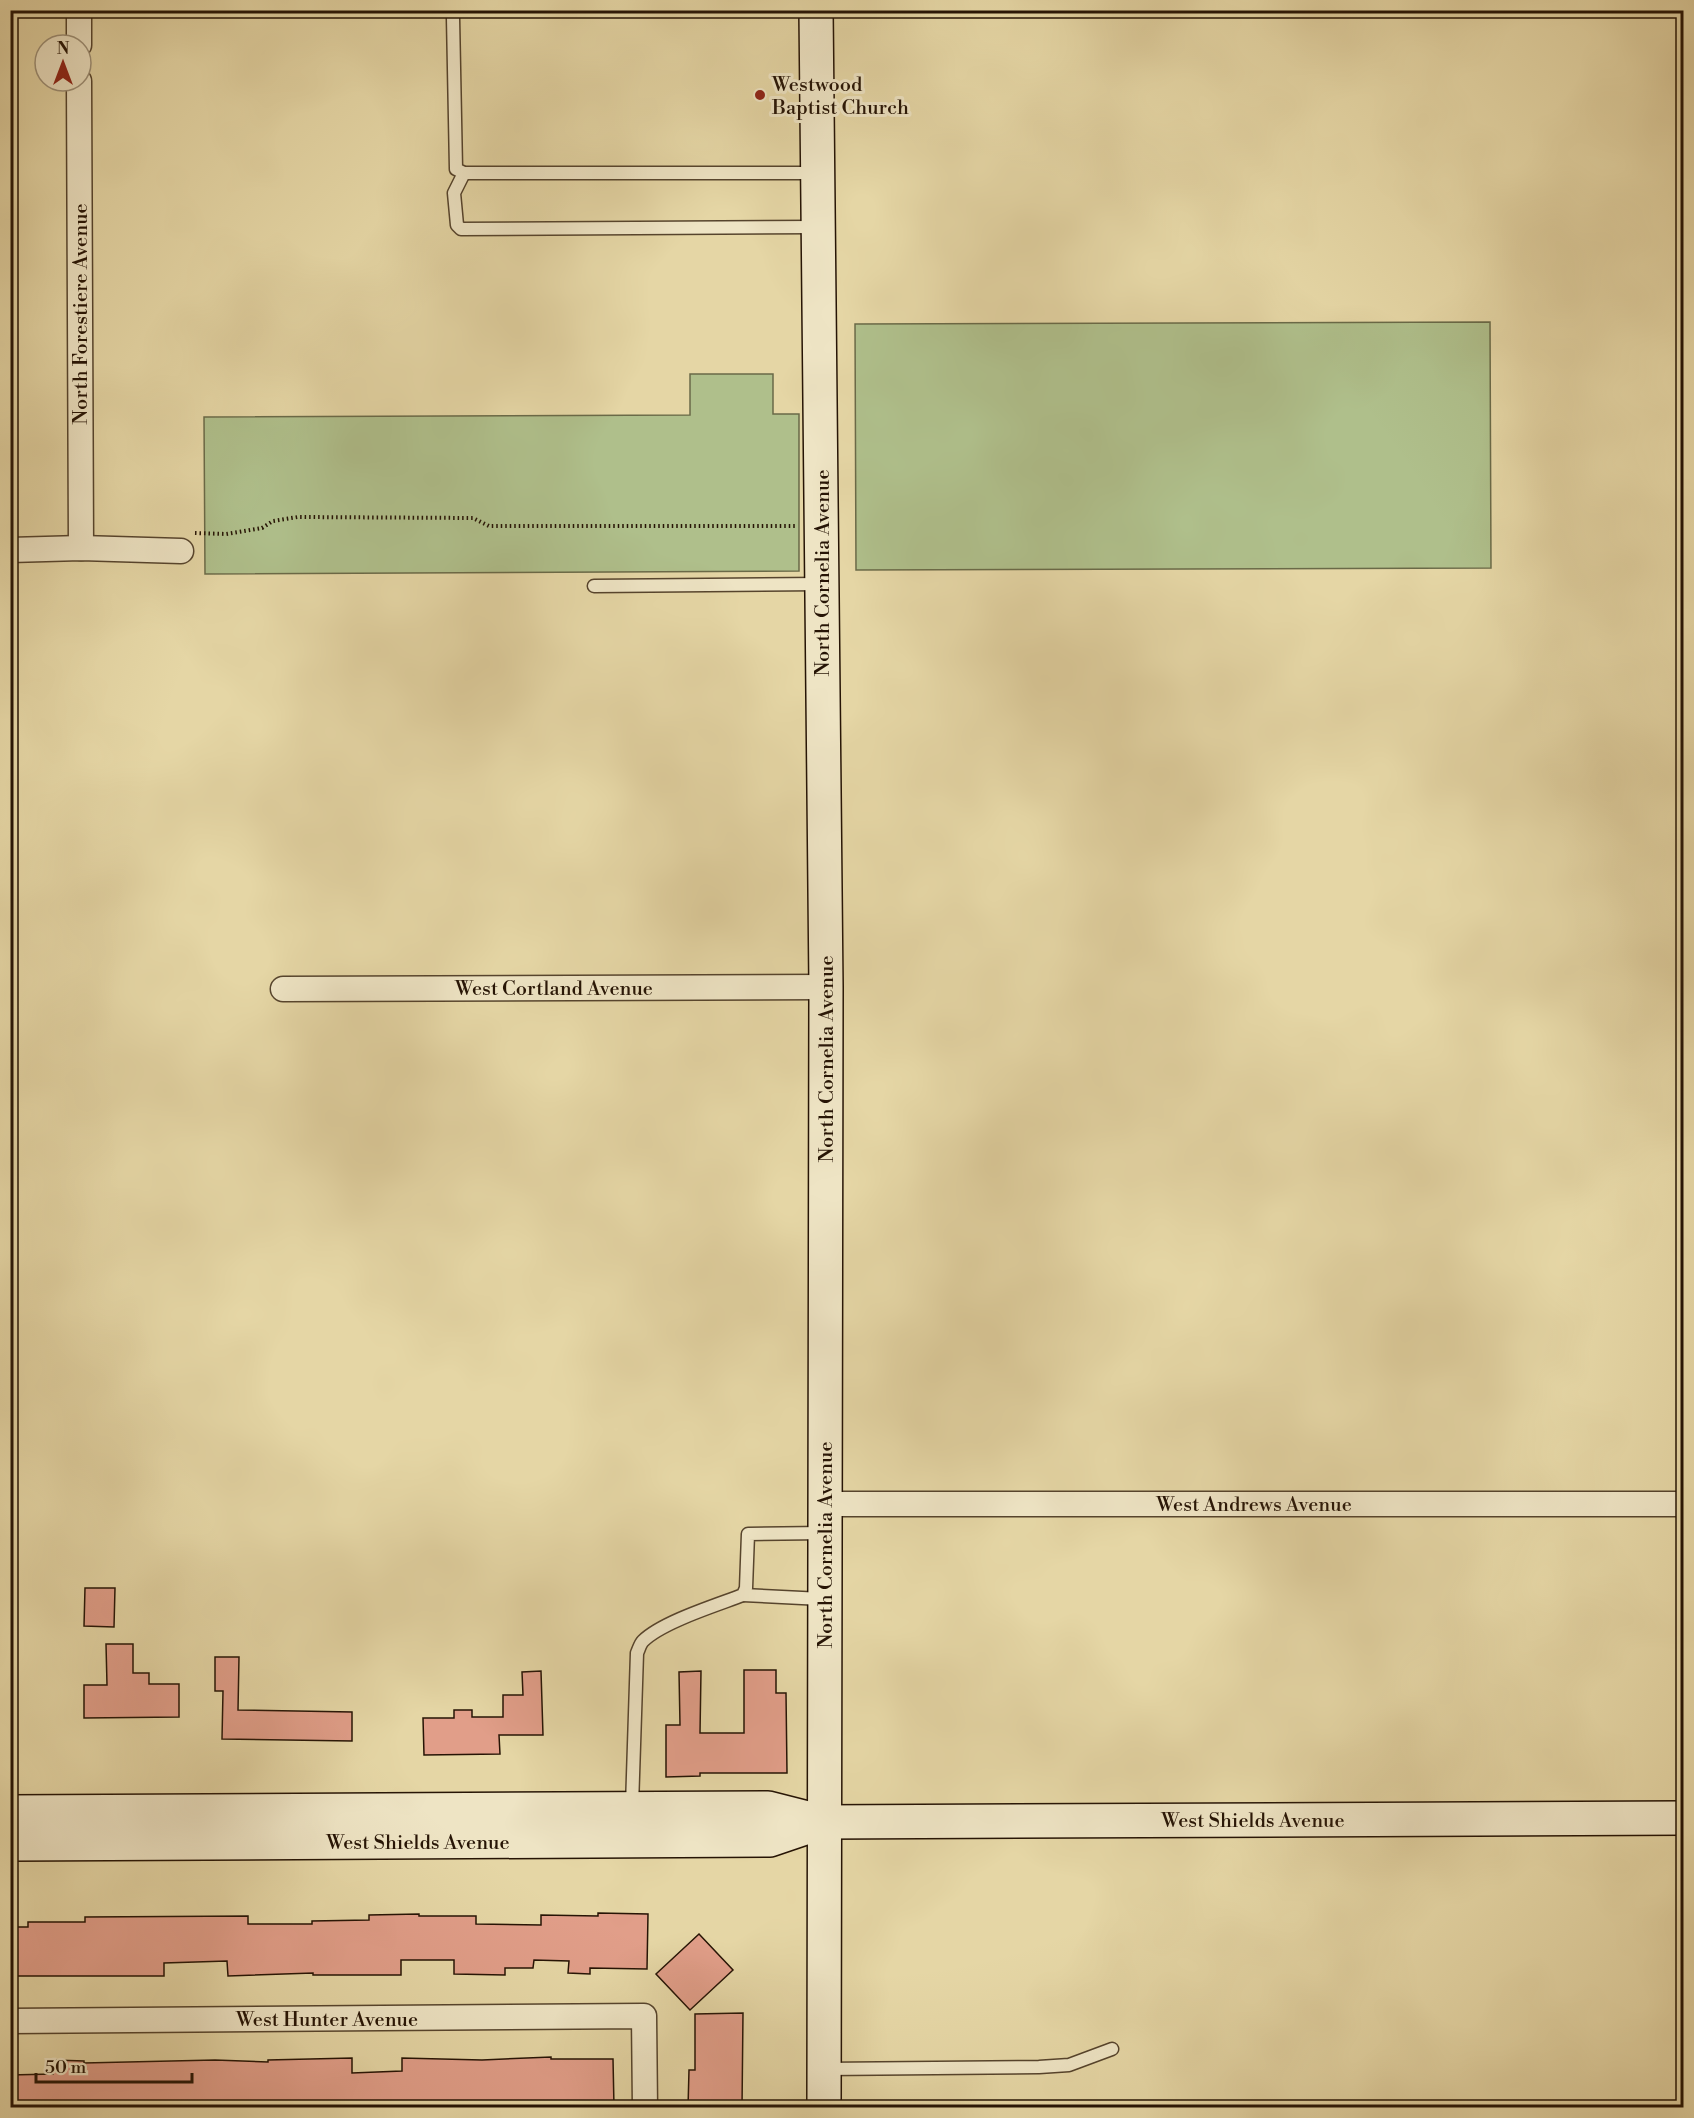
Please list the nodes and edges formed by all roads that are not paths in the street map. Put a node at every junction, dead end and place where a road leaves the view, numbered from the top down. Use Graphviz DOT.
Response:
graph roads {
  1 [pos="79,10"];
  2 [pos="816,10"];
  3 [pos="453,18"];
  4 [pos="79,33"];
  5 [pos="79,93"];
  6 [pos="464,173"];
  7 [pos="818,173"];
  8 [pos="819,227"];
  9 [pos="81,548"];
  10 [pos="10,550"];
  11 [pos="181,551"];
  12 [pos="822,584"];
  13 [pos="594,585"];
  14 [pos="826,987"];
  15 [pos="283,989"];
  16 [pos="1683,1504"];
  17 [pos="825,1518"];
  18 [pos="742,1595"];
  19 [pos="824,1599"];
  20 [pos="632,1809"];
  21 [pos="10,1812"];
  22 [pos="1683,1818"];
  23 [pos="823,1822"];
  24 [pos="10,1844"];
  25 [pos="10,2021"];
  26 [pos="1112,2049"];
  27 [pos="823,2069"];
  28 [pos="645,2108"];
  29 [pos="824,2108"];
  1 -- 4 [label="street"];
  2 -- 7 [label="street, North Cornelia Avenue"];
  3 -- 6 [label="lane"];
  5 -- 9 [label="street, North Forestiere Avenue"];
  6 -- 7 [label="lane"];
  6 -- 8 [label="lane"];
  7 -- 8 [label="street, North Cornelia Avenue"];
  8 -- 12 [label="street, North Cornelia Avenue"];
  9 -- 10 [label="street"];
  9 -- 11 [label="street"];
  12 -- 13 [label="lane"];
  12 -- 14 [label="street, North Cornelia Avenue"];
  14 -- 15 [label="street, West Cortland Avenue"];
  14 -- 17 [label="street, North Cornelia Avenue"];
  16 -- 17 [label="street, West Andrews Avenue"];
  17 -- 18 [label="lane"];
  17 -- 19 [label="street, North Cornelia Avenue"];
  18 -- 19 [label="lane"];
  18 -- 20 [label="lane"];
  19 -- 23 [label="street, North Cornelia Avenue"];
  20 -- 21 [label="street, West Shields Avenue"];
  20 -- 23 [label="street, West Shields Avenue"];
  22 -- 23 [label="street, West Shields Avenue"];
  23 -- 24 [label="street, West Shields Avenue"];
  23 -- 27 [label="street, North Cornelia Avenue"];
  25 -- 28 [label="street, West Hunter Avenue"];
  26 -- 27 [label="lane"];
  27 -- 29 [label="street, North Cornelia Avenue"];
}
